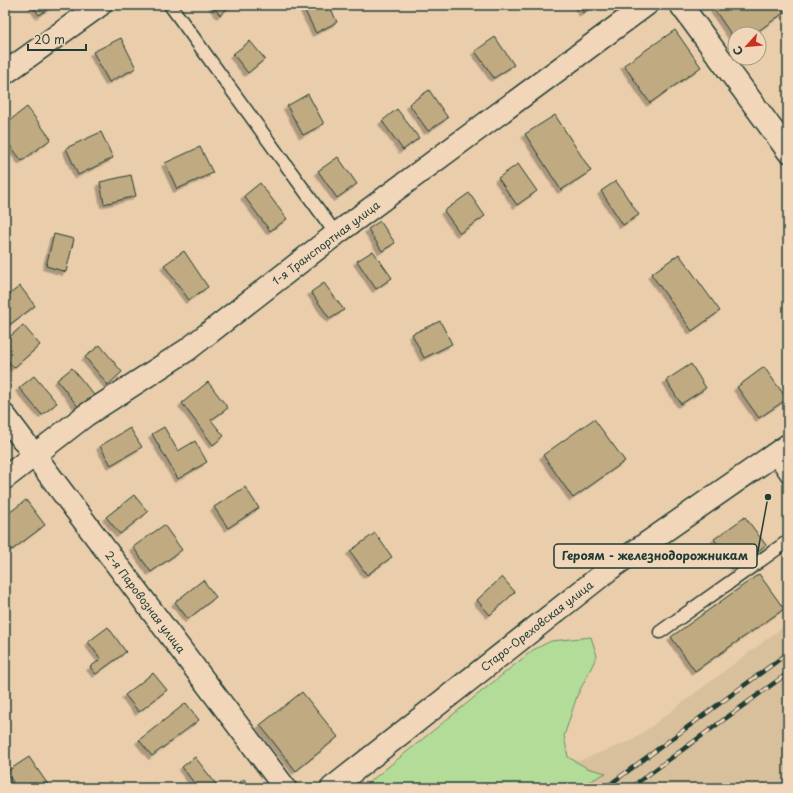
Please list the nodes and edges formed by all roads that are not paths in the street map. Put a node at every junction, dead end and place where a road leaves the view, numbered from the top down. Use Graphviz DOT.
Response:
graph roads {
  1 [pos="100,5"];
  2 [pos="170,5"];
  3 [pos="646,5"];
  4 [pos="681,5"];
  5 [pos="5,73"];
  6 [pos="788,152"];
  7 [pos="336,234"];
  8 [pos="5,416"];
  9 [pos="780,450"];
  10 [pos="35,455"];
  11 [pos="788,477"];
  12 [pos="5,478"];
  13 [pos="788,541"];
  14 [pos="660,632"];
  15 [pos="285,788"];
  16 [pos="332,788"];
  1 -- 5 [label="street"];
  2 -- 7 [label="lane"];
  3 -- 7 [label="street, 1-я Транспортная улица"];
  4 -- 6 [label="street"];
  7 -- 10 [label="street, 1-я Транспортная улица"];
  8 -- 10 [label="street, 2-я Паровозная улица"];
  9 -- 11 [label="lane"];
  9 -- 16 [label="street, Старо-Ореховская улица"];
  10 -- 12 [label="street, 1-я Транспортная улица"];
  10 -- 15 [label="street, 2-я Паровозная улица"];
  13 -- 14 [label="lane"];
}
